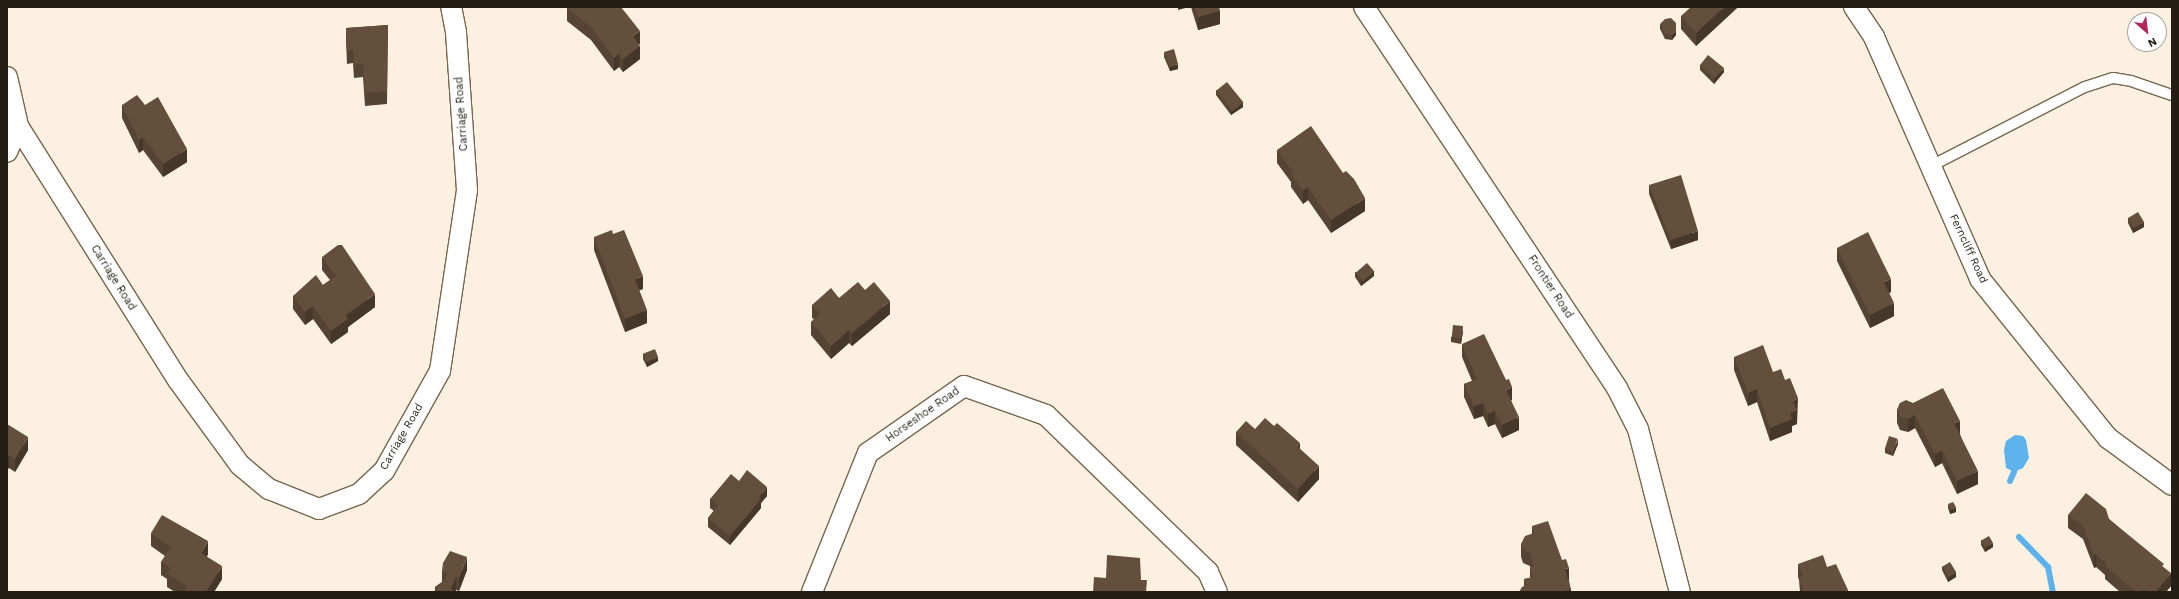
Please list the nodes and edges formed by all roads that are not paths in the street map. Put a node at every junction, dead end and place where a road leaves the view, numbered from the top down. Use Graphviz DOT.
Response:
graph roads {
  1 [pos="450,7"];
  2 [pos="1364,7"];
  3 [pos="1854,7"];
  4 [pos="7,77"];
  5 [pos="2172,95"];
  6 [pos="18,126"];
  7 [pos="7,152"];
  8 [pos="1931,166"];
  9 [pos="2172,485"];
  10 [pos="812,592"];
  11 [pos="1217,592"];
  12 [pos="1680,592"];
  1 -- 6 [label="street, Carriage Road"];
  2 -- 12 [label="street, Frontier Road"];
  3 -- 8 [label="street, Ferncliff Road"];
  4 -- 6 [label="street, Carriage Road"];
  5 -- 8 [label="lane"];
  6 -- 7 [label="street"];
  8 -- 9 [label="street, Ferncliff Road"];
  10 -- 11 [label="street, Horseshoe Road"];
}
